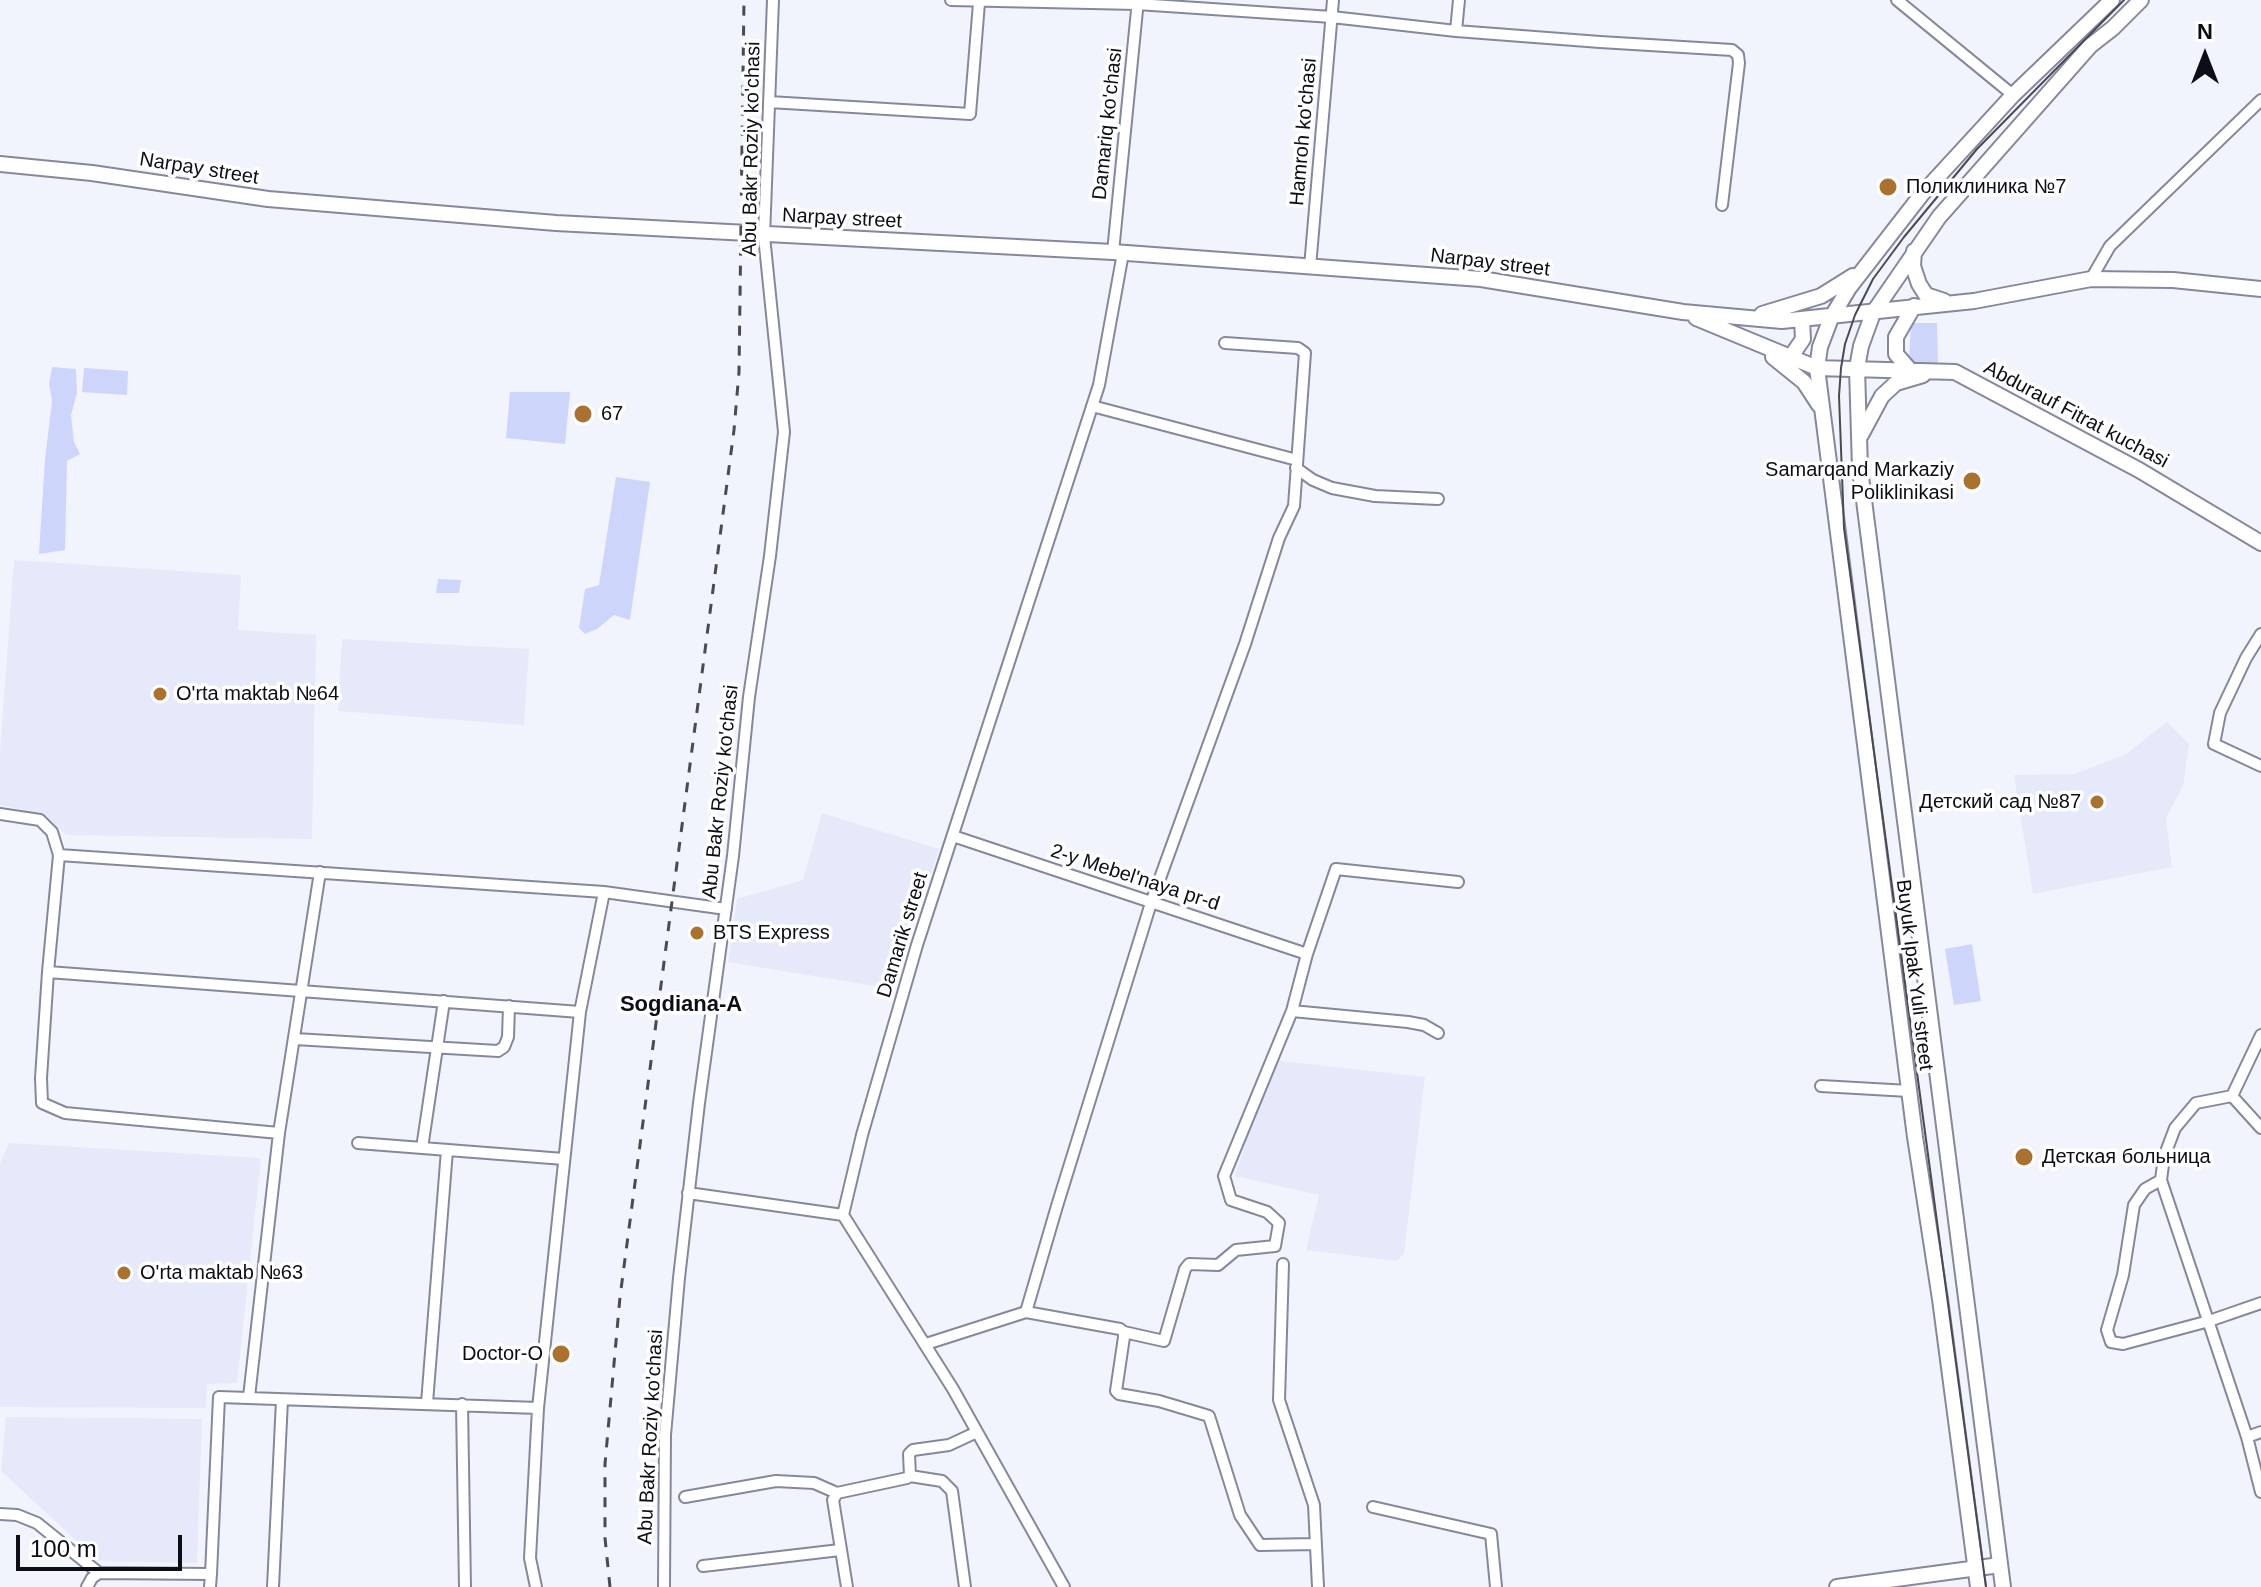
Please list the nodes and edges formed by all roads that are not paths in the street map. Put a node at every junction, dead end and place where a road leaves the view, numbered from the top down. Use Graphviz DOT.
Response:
graph roads {
  1 [pos="773,0"];
  2 [pos="951,0"];
  3 [pos="1333,0"];
  4 [pos="1459,0"];
  5 [pos="1897,0"];
  6 [pos="2112,0"];
  7 [pos="2141,0"];
  8 [pos="1138,2"];
  9 [pos="979,3"];
  10 [pos="1332,17"];
  11 [pos="1456,31"];
  12 [pos="2013,95"];
  13 [pos="2261,100"];
  14 [pos="769,102"];
  15 [pos="0,164"];
  16 [pos="1722,205"];
  17 [pos="764,236"];
  18 [pos="1914,251"];
  19 [pos="1118,252"];
  20 [pos="1310,267"];
  21 [pos="1863,270"];
  22 [pos="2091,279"];
  23 [pos="2261,289"];
  24 [pos="1952,303"];
  25 [pos="1914,306"];
  26 [pos="1683,312"];
  27 [pos="1873,313"];
  28 [pos="1741,317"];
  29 [pos="1831,318"];
  30 [pos="1802,320"];
  31 [pos="1750,341"];
  32 [pos="1225,343"];
  33 [pos="1790,358"];
  34 [pos="1817,368"];
  35 [pos="1857,368"];
  36 [pos="1910,370"];
  37 [pos="1937,371"];
  38 [pos="1092,406"];
  39 [pos="1823,413"];
  40 [pos="1859,439"];
  41 [pos="1297,464"];
  42 [pos="1438,499"];
  43 [pos="2261,543"];
  44 [pos="2261,634"];
  45 [pos="2261,766"];
  46 [pos="0,814"];
  47 [pos="953,836"];
  48 [pos="59,855"];
  49 [pos="320,872"];
  50 [pos="1458,882"];
  51 [pos="604,892"];
  52 [pos="1151,903"];
  53 [pos="726,909"];
  54 [pos="1307,954"];
  55 [pos="48,972"];
  56 [pos="303,989"];
  57 [pos="444,1001"];
  58 [pos="509,1006"];
  59 [pos="1292,1011"];
  60 [pos="580,1012"];
  61 [pos="1438,1033"];
  62 [pos="2261,1035"];
  63 [pos="295,1039"];
  64 [pos="437,1047"];
  65 [pos="1821,1086"];
  66 [pos="1909,1091"];
  67 [pos="2232,1096"];
  68 [pos="2261,1128"];
  69 [pos="279,1133"];
  70 [pos="358,1143"];
  71 [pos="422,1148"];
  72 [pos="447,1150"];
  73 [pos="564,1159"];
  74 [pos="2161,1180"];
  75 [pos="688,1193"];
  76 [pos="843,1215"];
  77 [pos="1283,1264"];
  78 [pos="2261,1303"];
  79 [pos="1026,1312"];
  80 [pos="2209,1321"];
  81 [pos="1124,1332"];
  82 [pos="926,1344"];
  83 [pos="249,1397"];
  84 [pos="282,1400"];
  85 [pos="427,1403"];
  86 [pos="462,1404"];
  87 [pos="538,1408"];
  88 [pos="977,1432"];
  89 [pos="2261,1432"];
  90 [pos="2247,1437"];
  91 [pos="910,1476"];
  92 [pos="2261,1492"];
  93 [pos="837,1493"];
  94 [pos="685,1497"];
  95 [pos="1373,1507"];
  96 [pos="0,1514"];
  97 [pos="1316,1544"];
  98 [pos="840,1550"];
  99 [pos="2000,1565"];
  100 [pos="703,1566"];
  101 [pos="1976,1567"];
  102 [pos="99,1573"];
  103 [pos="211,1574"];
  104 [pos="87,1587"];
  105 [pos="210,1587"];
  106 [pos="273,1587"];
  107 [pos="465,1587"];
  108 [pos="536,1587"];
  109 [pos="664,1587"];
  110 [pos="847,1587"];
  111 [pos="965,1587"];
  112 [pos="1064,1587"];
  113 [pos="1318,1587"];
  114 [pos="1496,1587"];
  115 [pos="1837,1587"];
  116 [pos="1978,1587"];
  117 [pos="2003,1587"];
  1 -- 14 [label="street, Abu Bakr Roziy ko'chasi"];
  2 -- 9 [label="street"];
  3 -- 10 [label="street, Hamroh ko'chasi"];
  4 -- 11 [label="street"];
  5 -- 12 [label="street"];
  6 -- 12 [label="main road"];
  7 -- 18 [label="main road, Buyuk Ipak Yuli street"];
  8 -- 9 [label="street"];
  8 -- 10 [label="street"];
  8 -- 19 [label="street, Damariq ko'chasi"];
  9 -- 14 [label="street"];
  10 -- 11 [label="street"];
  10 -- 20 [label="street, Hamroh ko'chasi"];
  11 -- 16 [label="street"];
  12 -- 21 [label="main road"];
  13 -- 22 [label="street"];
  14 -- 17 [label="street, Abu Bakr Roziy ko'chasi"];
  15 -- 17 [label="main road, Narpay street"];
  17 -- 19 [label="main road, Narpay street"];
  17 -- 53 [label="street, Abu Bakr Roziy ko'chasi"];
  18 -- 24 [label="main road"];
  18 -- 27 [label="main road, Buyuk Ipak Yuli street"];
  19 -- 20 [label="main road, Narpay street"];
  19 -- 38 [label="street, Damarik street"];
  20 -- 26 [label="main road, Narpay street"];
  21 -- 28 [label="main road"];
  21 -- 29 [label="main road"];
  22 -- 23 [label="main road, Narpay street"];
  22 -- 24 [label="main road, Narpay street"];
  24 -- 25 [label="main road, Narpay street"];
  25 -- 27 [label="main road, Narpay street"];
  25 -- 36 [label="main road"];
  26 -- 28 [label="main road, Narpay street"];
  26 -- 31 [label="main road, Narpay street"];
  27 -- 29 [label="main road, Narpay street"];
  27 -- 35 [label="main road, Buyuk Ipak Yuli street"];
  28 -- 30 [label="main road, Narpay street"];
  29 -- 30 [label="main road, Narpay street"];
  29 -- 34 [label="main road"];
  30 -- 33 [label="main road"];
  31 -- 33 [label="main road, Narpay street"];
  31 -- 39 [label="main road"];
  32 -- 41 [label="street"];
  33 -- 34 [label="main road, Narpay street"];
  34 -- 35 [label="main road, Abdurauf Fitrat kuchasi"];
  34 -- 39 [label="main road, Buyuk Ipak Yuli street"];
  35 -- 36 [label="main road, Abdurauf Fitrat kuchasi"];
  35 -- 40 [label="main road, Buyuk Ipak Yuli street"];
  36 -- 37 [label="main road, Abdurauf Fitrat kuchasi"];
  37 -- 40 [label="main road"];
  37 -- 43 [label="main road, Abdurauf Fitrat kuchasi"];
  38 -- 41 [label="street"];
  38 -- 47 [label="street, Damarik street"];
  39 -- 66 [label="main road, Buyuk Ipak Yuli street"];
  40 -- 99 [label="main road, Buyuk Ipak Yuli street"];
  41 -- 42 [label="street"];
  41 -- 52 [label="street"];
  44 -- 45 [label="street"];
  46 -- 48 [label="street"];
  47 -- 52 [label="street, 2-y Mebel'naya pr-d"];
  47 -- 76 [label="street, Damarik street"];
  48 -- 49 [label="street"];
  48 -- 55 [label="street"];
  49 -- 51 [label="street"];
  49 -- 56 [label="street"];
  50 -- 54 [label="street"];
  51 -- 53 [label="street"];
  51 -- 60 [label="street"];
  52 -- 54 [label="street, 2-y Mebel'naya pr-d"];
  52 -- 79 [label="street"];
  53 -- 75 [label="street, Abu Bakr Roziy ko'chasi"];
  54 -- 59 [label="street"];
  55 -- 56 [label="street"];
  55 -- 69 [label="street"];
  56 -- 57 [label="street"];
  56 -- 63 [label="street"];
  57 -- 58 [label="street"];
  57 -- 64 [label="street"];
  58 -- 60 [label="street"];
  58 -- 64 [label="street"];
  59 -- 61 [label="street"];
  59 -- 81 [label="street"];
  60 -- 73 [label="street"];
  62 -- 67 [label="street"];
  63 -- 64 [label="street"];
  63 -- 69 [label="street"];
  64 -- 71 [label="street"];
  65 -- 66 [label="street"];
  66 -- 101 [label="main road, Buyuk Ipak Yuli street"];
  67 -- 68 [label="street"];
  67 -- 74 [label="street"];
  69 -- 83 [label="street"];
  70 -- 71 [label="street"];
  71 -- 72 [label="street"];
  72 -- 73 [label="street"];
  72 -- 85 [label="street"];
  73 -- 87 [label="street"];
  74 -- 80 [label="street"];
  74 -- 80 [label="street"];
  75 -- 76 [label="street"];
  75 -- 109 [label="street, Abu Bakr Roziy ko'chasi"];
  76 -- 82 [label="street"];
  77 -- 97 [label="street"];
  78 -- 80 [label="street"];
  79 -- 81 [label="street"];
  79 -- 82 [label="street"];
  80 -- 90 [label="street"];
  81 -- 97 [label="street"];
  82 -- 88 [label="street"];
  83 -- 84 [label="street"];
  83 -- 103 [label="street"];
  84 -- 85 [label="street"];
  84 -- 106 [label="street"];
  85 -- 86 [label="street"];
  86 -- 87 [label="street"];
  86 -- 107 [label="street"];
  87 -- 108 [label="street"];
  88 -- 91 [label="street"];
  88 -- 112 [label="street"];
  89 -- 90 [label="street"];
  90 -- 92 [label="street"];
  91 -- 93 [label="street"];
  91 -- 111 [label="street"];
  93 -- 94 [label="street"];
  93 -- 98 [label="street"];
  95 -- 114 [label="street"];
  96 -- 102 [label="street"];
  97 -- 113 [label="street"];
  98 -- 100 [label="street"];
  98 -- 110 [label="street"];
  99 -- 101 [label="main road"];
  99 -- 117 [label="main road, Buyuk Ipak Yuli street"];
  101 -- 115 [label="main road"];
  101 -- 116 [label="main road, Buyuk Ipak Yuli street"];
  102 -- 103 [label="street"];
  102 -- 104 [label="street"];
  103 -- 105 [label="street"];
}
